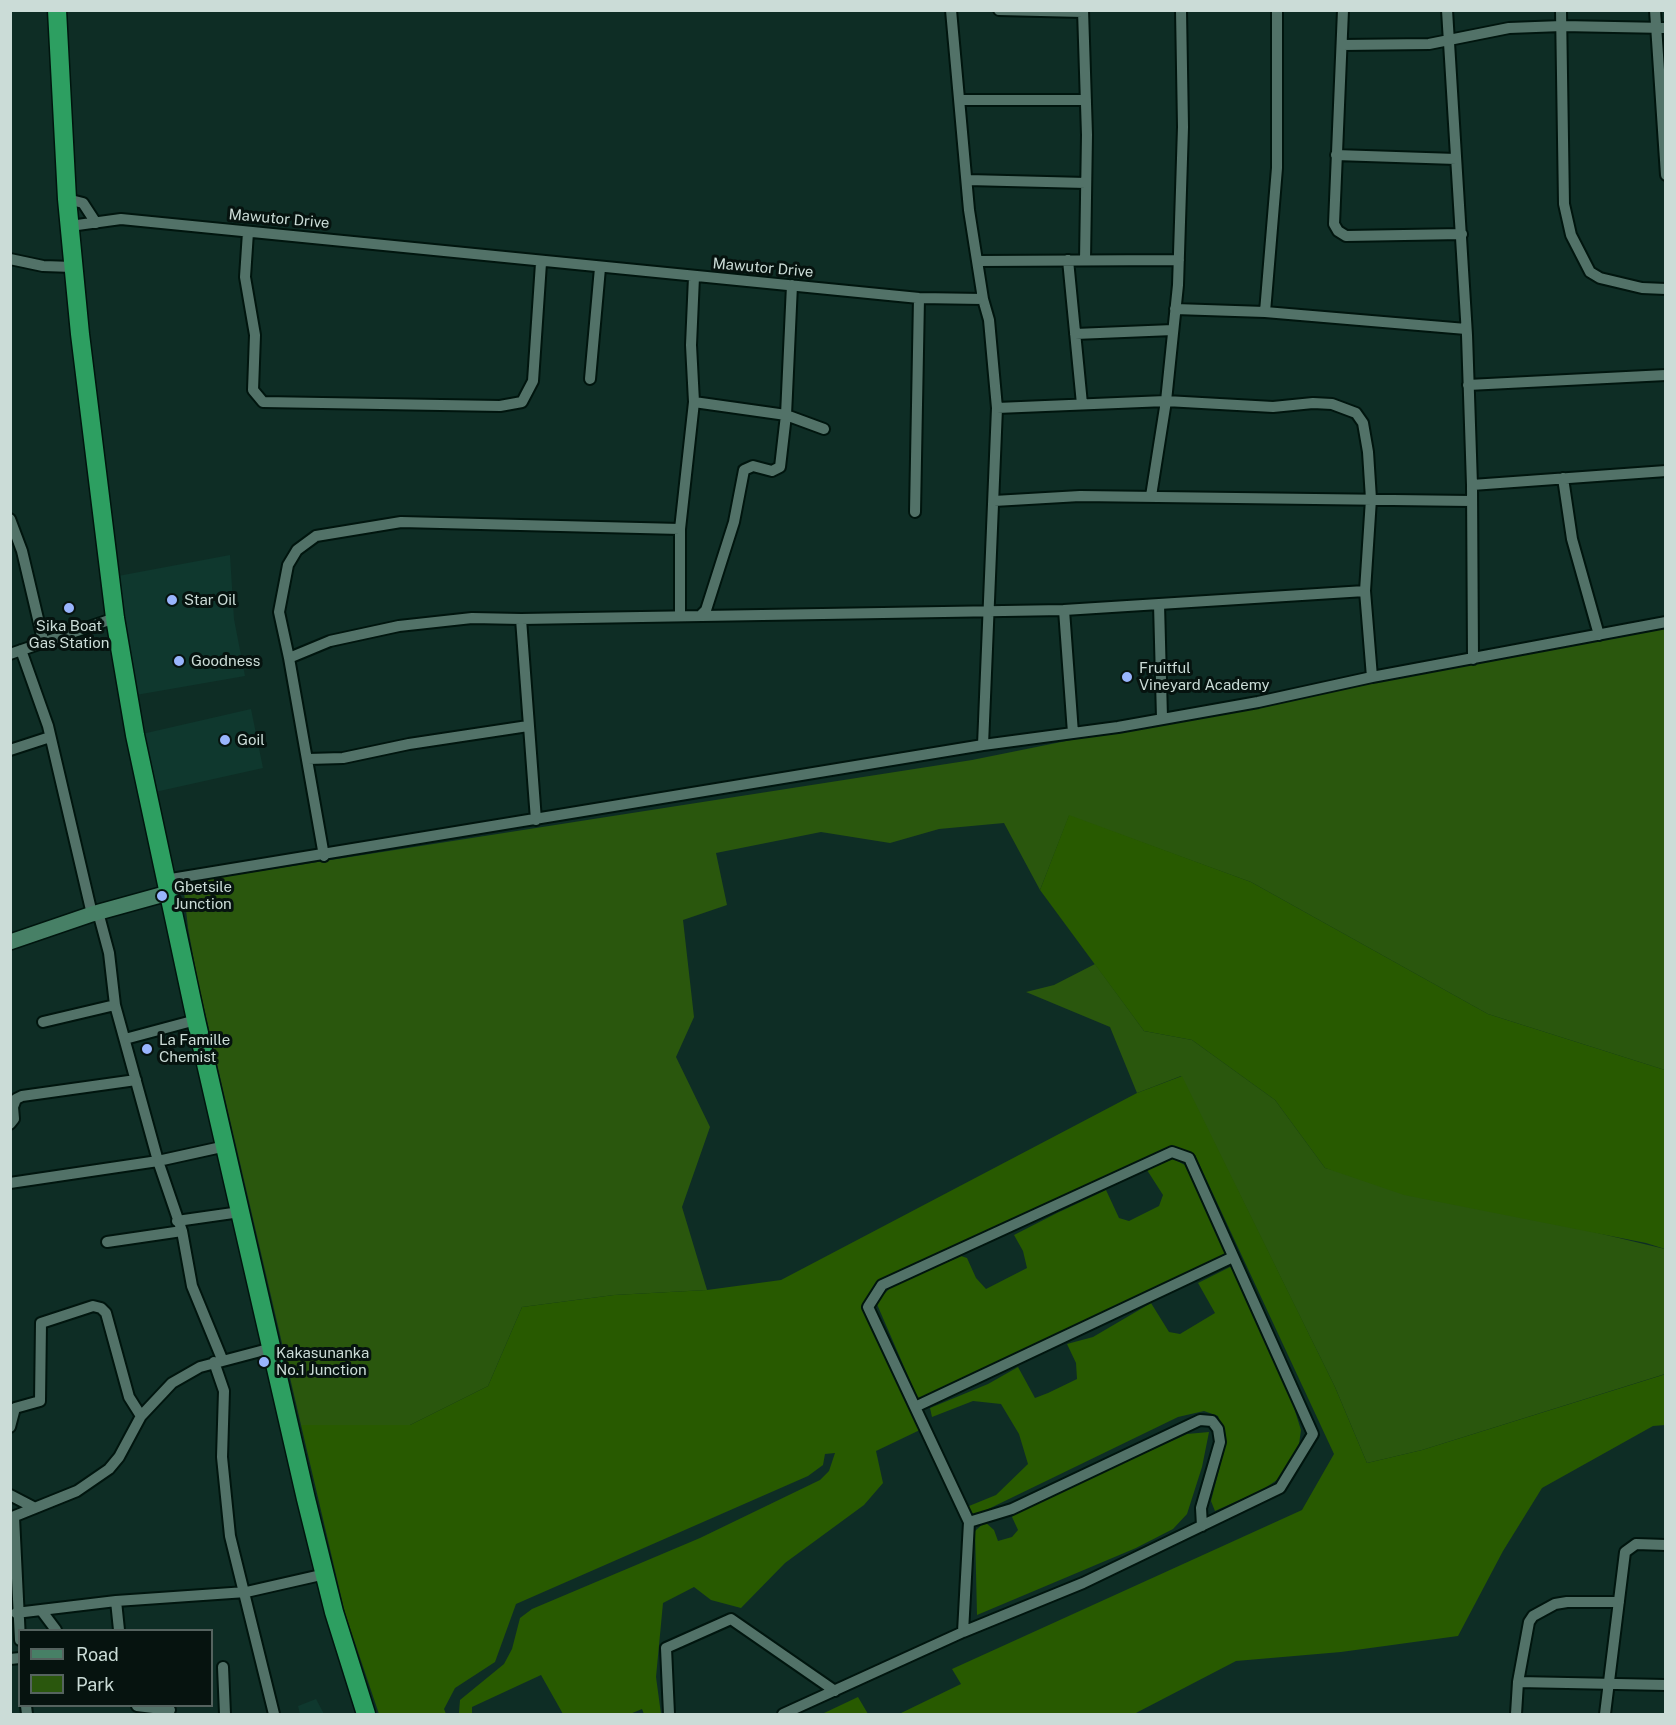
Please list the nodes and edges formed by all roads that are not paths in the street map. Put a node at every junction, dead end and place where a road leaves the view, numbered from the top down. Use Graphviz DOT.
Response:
graph roads {
  1 [pos="57,10"];
  2 [pos="951,10"];
  3 [pos="999,10"];
  4 [pos="1182,10"];
  5 [pos="1277,10"];
  6 [pos="1343,10"];
  7 [pos="1447,10"];
  8 [pos="1561,10"];
  9 [pos="1655,10"];
  10 [pos="1083,11"];
  11 [pos="1562,26"];
  12 [pos="1660,29"];
  13 [pos="1449,39"];
  14 [pos="1342,45"];
  15 [pos="960,100"];
  16 [pos="1086,100"];
  17 [pos="1336,155"];
  18 [pos="1456,159"];
  19 [pos="1665,175"];
  20 [pos="968,180"];
  21 [pos="1086,183"];
  22 [pos="67,199"];
  23 [pos="96,223"];
  24 [pos="70,226"];
  25 [pos="248,232"];
  26 [pos="1462,234"];
  27 [pos="10,259"];
  28 [pos="1068,260"];
  29 [pos="1085,260"];
  30 [pos="1179,260"];
  31 [pos="977,261"];
  32 [pos="541,263"];
  33 [pos="73,267"];
  34 [pos="600,268"];
  35 [pos="694,277"];
  36 [pos="792,285"];
  37 [pos="1665,289"];
  38 [pos="919,298"];
  39 [pos="982,299"];
  40 [pos="1175,309"];
  41 [pos="1264,312"];
  42 [pos="1466,329"];
  43 [pos="1173,330"];
  44 [pos="1075,334"];
  45 [pos="1665,375"];
  46 [pos="590,379"];
  47 [pos="1468,385"];
  48 [pos="1166,401"];
  49 [pos="694,402"];
  50 [pos="1082,404"];
  51 [pos="997,408"];
  52 [pos="786,415"];
  53 [pos="824,429"];
  54 [pos="1665,471"];
  55 [pos="1563,478"];
  56 [pos="1472,485"];
  57 [pos="1151,496"];
  58 [pos="1371,499"];
  59 [pos="994,501"];
  60 [pos="1472,501"];
  61 [pos="915,512"];
  62 [pos="10,519"];
  63 [pos="680,529"];
  64 [pos="1365,591"];
  65 [pos="1159,604"];
  66 [pos="1064,610"];
  67 [pos="989,611"];
  68 [pos="702,614"];
  69 [pos="680,615"];
  70 [pos="115,618"];
  71 [pos="521,619"];
  72 [pos="1665,622"];
  73 [pos="1599,635"];
  74 [pos="43,640"];
  75 [pos="21,650"];
  76 [pos="10,654"];
  77 [pos="289,658"];
  78 [pos="1473,659"];
  79 [pos="1372,677"];
  80 [pos="1162,718"];
  81 [pos="528,726"];
  82 [pos="1073,733"];
  83 [pos="50,737"];
  84 [pos="983,745"];
  85 [pos="10,750"];
  86 [pos="308,759"];
  87 [pos="536,820"];
  88 [pos="324,856"];
  89 [pos="167,887"];
  90 [pos="95,913"];
  91 [pos="10,942"];
  92 [pos="115,1005"];
  93 [pos="196,1020"];
  94 [pos="43,1022"];
  95 [pos="124,1039"];
  96 [pos="135,1080"];
  97 [pos="10,1124"];
  98 [pos="226,1146"];
  99 [pos="158,1161"];
  100 [pos="10,1184"];
  101 [pos="240,1212"];
  102 [pos="180,1226"];
  103 [pos="106,1242"];
  104 [pos="1233,1257"];
  105 [pos="272,1348"];
  106 [pos="218,1361"];
  107 [pos="915,1407"];
  108 [pos="141,1416"];
  109 [pos="10,1427"];
  110 [pos="10,1495"];
  111 [pos="34,1508"];
  112 [pos="12,1518"];
  113 [pos="969,1522"];
  114 [pos="1202,1526"];
  115 [pos="1665,1545"];
  116 [pos="325,1574"];
  117 [pos="13,1586"];
  118 [pos="246,1592"];
  119 [pos="116,1601"];
  120 [pos="1619,1602"];
  121 [pos="41,1610"];
  122 [pos="16,1613"];
  123 [pos="18,1629"];
  124 [pos="55,1629"];
  125 [pos="119,1629"];
  126 [pos="963,1632"];
  127 [pos="223,1667"];
  128 [pos="1518,1682"];
  129 [pos="1610,1683"];
  130 [pos="1665,1685"];
  131 [pos="835,1691"];
  132 [pos="146,1707"];
  133 [pos="170,1710"];
  134 [pos="225,1714"];
  135 [pos="273,1714"];
  136 [pos="366,1714"];
  137 [pos="669,1714"];
  138 [pos="783,1714"];
  139 [pos="1516,1714"];
  140 [pos="1605,1714"];
  1 -- 22 [label="highway"];
  2 -- 15 [label="street"];
  3 -- 10 [label="street"];
  4 -- 30 [label="street"];
  5 -- 41 [label="street"];
  6 -- 14 [label="street"];
  7 -- 13 [label="street"];
  8 -- 11 [label="street"];
  9 -- 12 [label="street"];
  10 -- 16 [label="street"];
  11 -- 12 [label="street"];
  11 -- 13 [label="street"];
  11 -- 37 [label="street"];
  12 -- 19 [label="street"];
  13 -- 14 [label="street"];
  13 -- 18 [label="street"];
  14 -- 17 [label="street"];
  15 -- 16 [label="street"];
  15 -- 20 [label="street"];
  16 -- 21 [label="street"];
  17 -- 18 [label="street"];
  17 -- 26 [label="street"];
  18 -- 26 [label="street"];
  20 -- 21 [label="street"];
  20 -- 31 [label="street"];
  21 -- 29 [label="street"];
  22 -- 23 [label="street"];
  22 -- 24 [label="highway"];
  23 -- 24 [label="street, Mawutor Drive"];
  23 -- 25 [label="street, Mawutor Drive"];
  24 -- 33 [label="highway"];
  25 -- 32 [label="street, Mawutor Drive"];
  25 -- 32 [label="street"];
  26 -- 42 [label="street"];
  27 -- 33 [label="street"];
  28 -- 29 [label="street"];
  28 -- 31 [label="street"];
  28 -- 44 [label="street"];
  29 -- 30 [label="street"];
  30 -- 40 [label="street"];
  31 -- 39 [label="street"];
  32 -- 34 [label="street, Mawutor Drive"];
  33 -- 70 [label="highway"];
  34 -- 35 [label="street, Mawutor Drive"];
  34 -- 46 [label="street"];
  35 -- 36 [label="street, Mawutor Drive"];
  35 -- 49 [label="street"];
  36 -- 38 [label="street, Mawutor Drive"];
  36 -- 52 [label="street"];
  38 -- 39 [label="street, Mawutor Drive"];
  38 -- 61 [label="street"];
  39 -- 51 [label="street"];
  40 -- 41 [label="street"];
  40 -- 43 [label="street"];
  41 -- 42 [label="street"];
  42 -- 47 [label="street"];
  43 -- 44 [label="street"];
  43 -- 48 [label="street"];
  44 -- 50 [label="street"];
  45 -- 47 [label="street"];
  47 -- 56 [label="street"];
  48 -- 50 [label="street"];
  48 -- 57 [label="street"];
  48 -- 58 [label="street"];
  49 -- 52 [label="street"];
  49 -- 63 [label="street"];
  50 -- 51 [label="street"];
  51 -- 59 [label="street"];
  52 -- 53 [label="street"];
  52 -- 68 [label="street"];
  54 -- 55 [label="street"];
  55 -- 56 [label="street"];
  55 -- 73 [label="street"];
  56 -- 60 [label="street"];
  57 -- 58 [label="street"];
  57 -- 59 [label="street"];
  58 -- 60 [label="street"];
  58 -- 64 [label="street"];
  59 -- 67 [label="street"];
  60 -- 78 [label="street"];
  62 -- 74 [label="street"];
  63 -- 69 [label="street"];
  63 -- 77 [label="street"];
  64 -- 65 [label="street"];
  64 -- 79 [label="street"];
  65 -- 66 [label="street"];
  65 -- 80 [label="street"];
  66 -- 67 [label="street"];
  66 -- 82 [label="street"];
  67 -- 68 [label="street"];
  67 -- 84 [label="street"];
  68 -- 69 [label="street"];
  69 -- 71 [label="street"];
  70 -- 74 [label="street"];
  70 -- 89 [label="highway"];
  71 -- 77 [label="street"];
  71 -- 81 [label="street"];
  72 -- 73 [label="street"];
  73 -- 78 [label="street"];
  74 -- 75 [label="street"];
  75 -- 76 [label="street"];
  75 -- 83 [label="street"];
  77 -- 86 [label="street"];
  78 -- 79 [label="street"];
  79 -- 80 [label="street"];
  80 -- 82 [label="street"];
  81 -- 86 [label="street"];
  81 -- 87 [label="street"];
  82 -- 84 [label="street"];
  83 -- 85 [label="street"];
  83 -- 90 [label="street"];
  84 -- 87 [label="street"];
  86 -- 88 [label="street"];
  87 -- 88 [label="street"];
  88 -- 89 [label="street"];
  89 -- 90 [label="street"];
  89 -- 93 [label="highway"];
  90 -- 91 [label="street"];
  90 -- 92 [label="street"];
  92 -- 94 [label="street"];
  92 -- 95 [label="street"];
  93 -- 95 [label="street"];
  93 -- 98 [label="highway"];
  95 -- 96 [label="street"];
  96 -- 97 [label="street"];
  96 -- 99 [label="street"];
  98 -- 99 [label="street"];
  98 -- 101 [label="highway"];
  99 -- 100 [label="street"];
  99 -- 102 [label="street"];
  101 -- 102 [label="street"];
  101 -- 105 [label="highway"];
  102 -- 103 [label="street"];
  102 -- 106 [label="street"];
  104 -- 107 [label="street"];
  104 -- 107 [label="street"];
  104 -- 114 [label="street"];
  105 -- 106 [label="street"];
  105 -- 116 [label="highway"];
  106 -- 108 [label="street"];
  106 -- 118 [label="street"];
  107 -- 113 [label="street"];
  108 -- 109 [label="street"];
  108 -- 111 [label="street"];
  110 -- 111 [label="street"];
  111 -- 112 [label="street"];
  112 -- 117 [label="street"];
  113 -- 114 [label="street"];
  113 -- 126 [label="street"];
  114 -- 126 [label="street"];
  115 -- 120 [label="street"];
  116 -- 118 [label="street"];
  116 -- 136 [label="highway"];
  117 -- 122 [label="street"];
  118 -- 119 [label="street"];
  118 -- 135 [label="street"];
  119 -- 121 [label="street"];
  119 -- 125 [label="street"];
  120 -- 128 [label="street"];
  120 -- 129 [label="street"];
  121 -- 122 [label="street"];
  121 -- 124 [label="street"];
  122 -- 123 [label="street"];
  126 -- 131 [label="street"];
  127 -- 134 [label="street"];
  128 -- 129 [label="street"];
  128 -- 139 [label="street"];
  129 -- 130 [label="street"];
  129 -- 140 [label="street"];
  131 -- 137 [label="street"];
  131 -- 138 [label="street"];
  132 -- 133 [label="street"];
}
